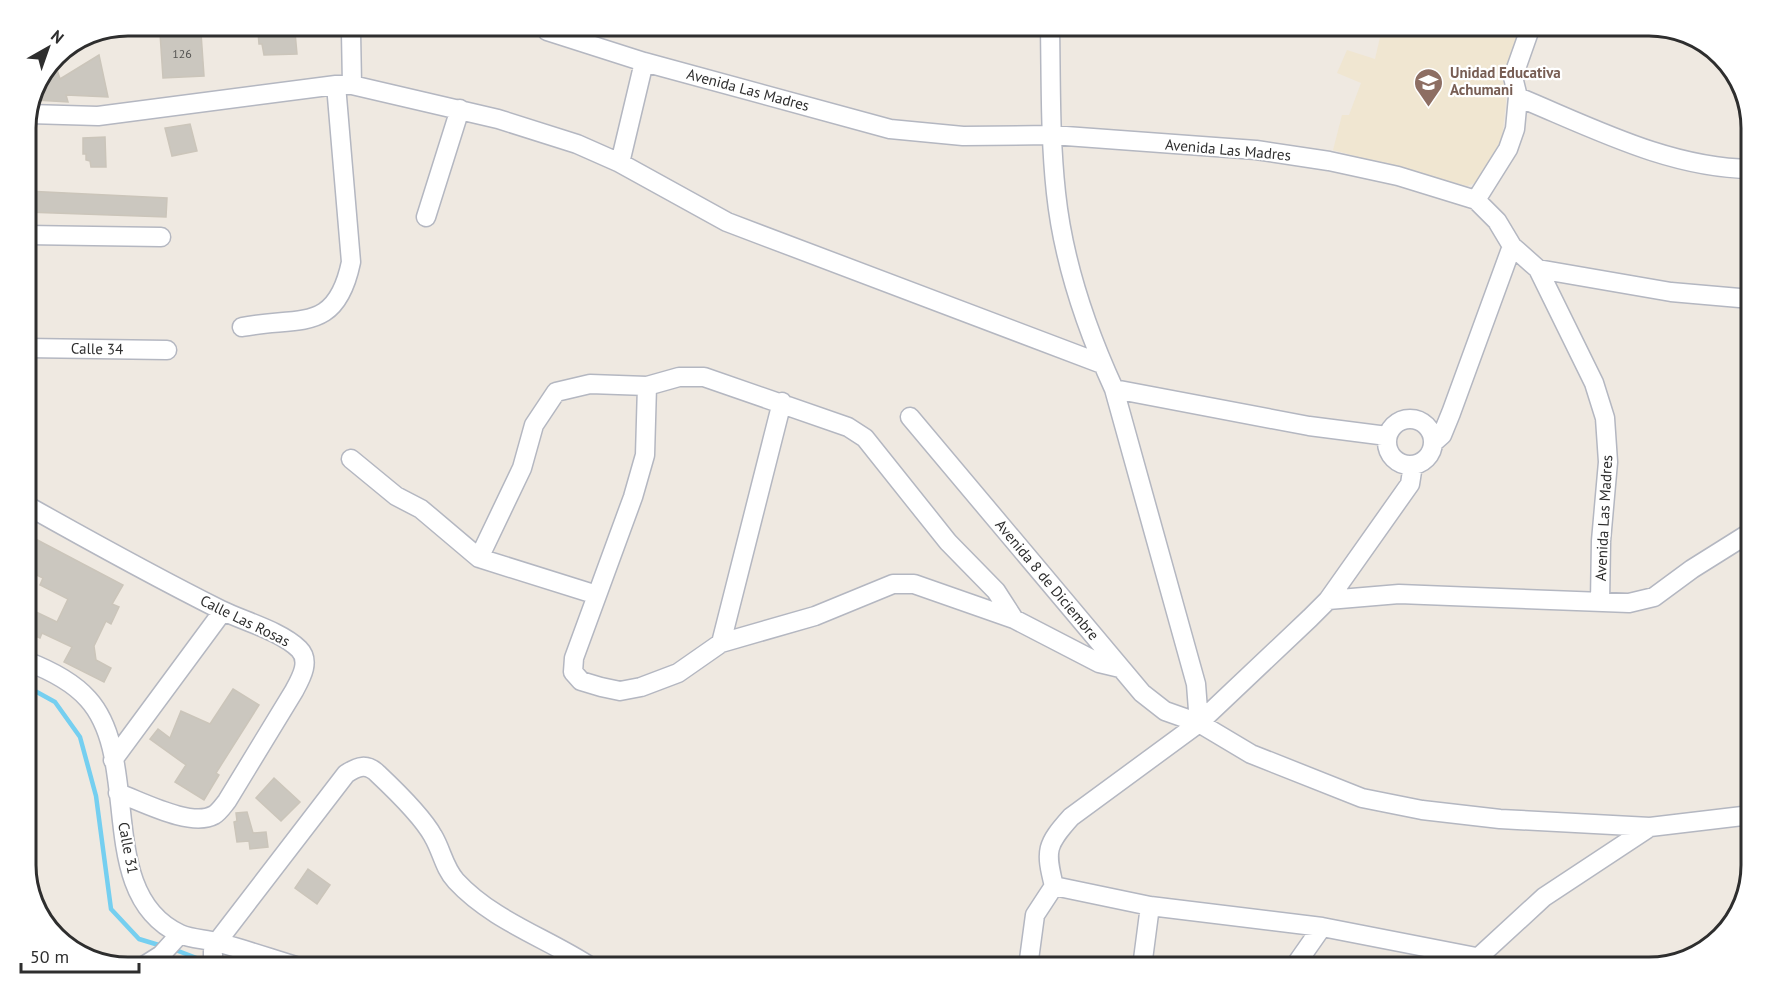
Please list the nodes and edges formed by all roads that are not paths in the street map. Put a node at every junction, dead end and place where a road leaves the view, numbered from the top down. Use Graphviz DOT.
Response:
graph roads {
  1 [pos="350,36"];
  2 [pos="563,36"];
  3 [pos="1050,36"];
  4 [pos="1528,36"];
  5 [pos="644,62"];
  6 [pos="344,85"];
  7 [pos="1518,97"];
  8 [pos="460,110"];
  9 [pos="37,114"];
  10 [pos="1052,135"];
  11 [pos="620,163"];
  12 [pos="1741,168"];
  13 [pos="1476,200"];
  14 [pos="426,217"];
  15 [pos="36,234"];
  16 [pos="161,237"];
  17 [pos="1512,246"];
  18 [pos="1538,269"];
  19 [pos="1741,298"];
  20 [pos="242,327"];
  21 [pos="36,348"];
  22 [pos="167,350"];
  23 [pos="1102,364"];
  24 [pos="647,386"];
  25 [pos="1114,388"];
  26 [pos="782,402"];
  27 [pos="910,417"];
  28 [pos="1387,436"];
  29 [pos="1433,443"];
  30 [pos="351,459"];
  31 [pos="1413,465"];
  32 [pos="36,510"];
  33 [pos="1741,538"];
  34 [pos="479,558"];
  35 [pos="597,595"];
  36 [pos="1328,600"];
  37 [pos="1600,602"];
  38 [pos="223,611"];
  39 [pos="1014,619"];
  40 [pos="721,643"];
  41 [pos="36,665"];
  42 [pos="1120,668"];
  43 [pos="1199,723"];
  44 [pos="113,760"];
  45 [pos="118,793"];
  46 [pos="1741,816"];
  47 [pos="1650,827"];
  48 [pos="1054,886"];
  49 [pos="1150,906"];
  50 [pos="1322,927"];
  51 [pos="172,943"];
  52 [pos="215,954"];
  53 [pos="155,957"];
  54 [pos="233,957"];
  55 [pos="571,957"];
  56 [pos="1029,957"];
  57 [pos="1143,957"];
  58 [pos="1302,957"];
  59 [pos="1451,957"];
  60 [pos="1478,957"];
  1 -- 6 [label="street"];
  2 -- 5 [label="street, Avenida Las Madres"];
  3 -- 10 [label="street"];
  4 -- 7 [label="street"];
  5 -- 10 [label="street, Avenida Las Madres"];
  5 -- 11 [label="street"];
  6 -- 8 [label="street"];
  6 -- 9 [label="street"];
  6 -- 20 [label="street"];
  7 -- 12 [label="street"];
  7 -- 13 [label="street"];
  8 -- 11 [label="street"];
  8 -- 14 [label="street"];
  10 -- 13 [label="street, Avenida Las Madres"];
  10 -- 23 [label="street"];
  11 -- 23 [label="street"];
  13 -- 17 [label="street, Avenida Las Madres"];
  15 -- 16 [label="street"];
  17 -- 18 [label="street, Avenida Las Madres"];
  17 -- 29 [label="street"];
  18 -- 19 [label="street"];
  18 -- 37 [label="street, Avenida Las Madres"];
  21 -- 22 [label="street, Calle 34"];
  23 -- 25 [label="street"];
  24 -- 26 [label="street"];
  24 -- 34 [label="street"];
  24 -- 35 [label="street"];
  25 -- 28 [label="street"];
  25 -- 43 [label="street"];
  26 -- 39 [label="street"];
  26 -- 40 [label="street"];
  27 -- 42 [label="street, Avenida 8 de Diciembre"];
  28 -- 29 [label="street"];
  28 -- 31 [label="street"];
  29 -- 31 [label="street"];
  30 -- 34 [label="street"];
  31 -- 36 [label="street"];
  32 -- 38 [label="street, Calle Las Rosas"];
  33 -- 37 [label="street"];
  34 -- 35 [label="street"];
  35 -- 40 [label="street"];
  36 -- 37 [label="street"];
  36 -- 43 [label="street"];
  38 -- 44 [label="street"];
  38 -- 45 [label="street, Calle Las Rosas"];
  39 -- 40 [label="street"];
  39 -- 42 [label="street"];
  41 -- 44 [label="street, Calle 31"];
  42 -- 43 [label="street, Avenida 8 de Diciembre"];
  43 -- 47 [label="street, Avenida 8 de Diciembre"];
  43 -- 48 [label="street"];
  44 -- 45 [label="street, Calle 31"];
  45 -- 51 [label="street, Calle 31"];
  46 -- 47 [label="street, Avenida 8 de Diciembre"];
  47 -- 60 [label="street"];
  48 -- 49 [label="street"];
  48 -- 56 [label="street"];
  49 -- 50 [label="street"];
  49 -- 57 [label="street"];
  50 -- 58 [label="street"];
  50 -- 59 [label="street"];
  51 -- 52 [label="street, Calle 31"];
  51 -- 53 [label="street"];
  52 -- 54 [label="street, Calle 31"];
  52 -- 55 [label="street"];
}
